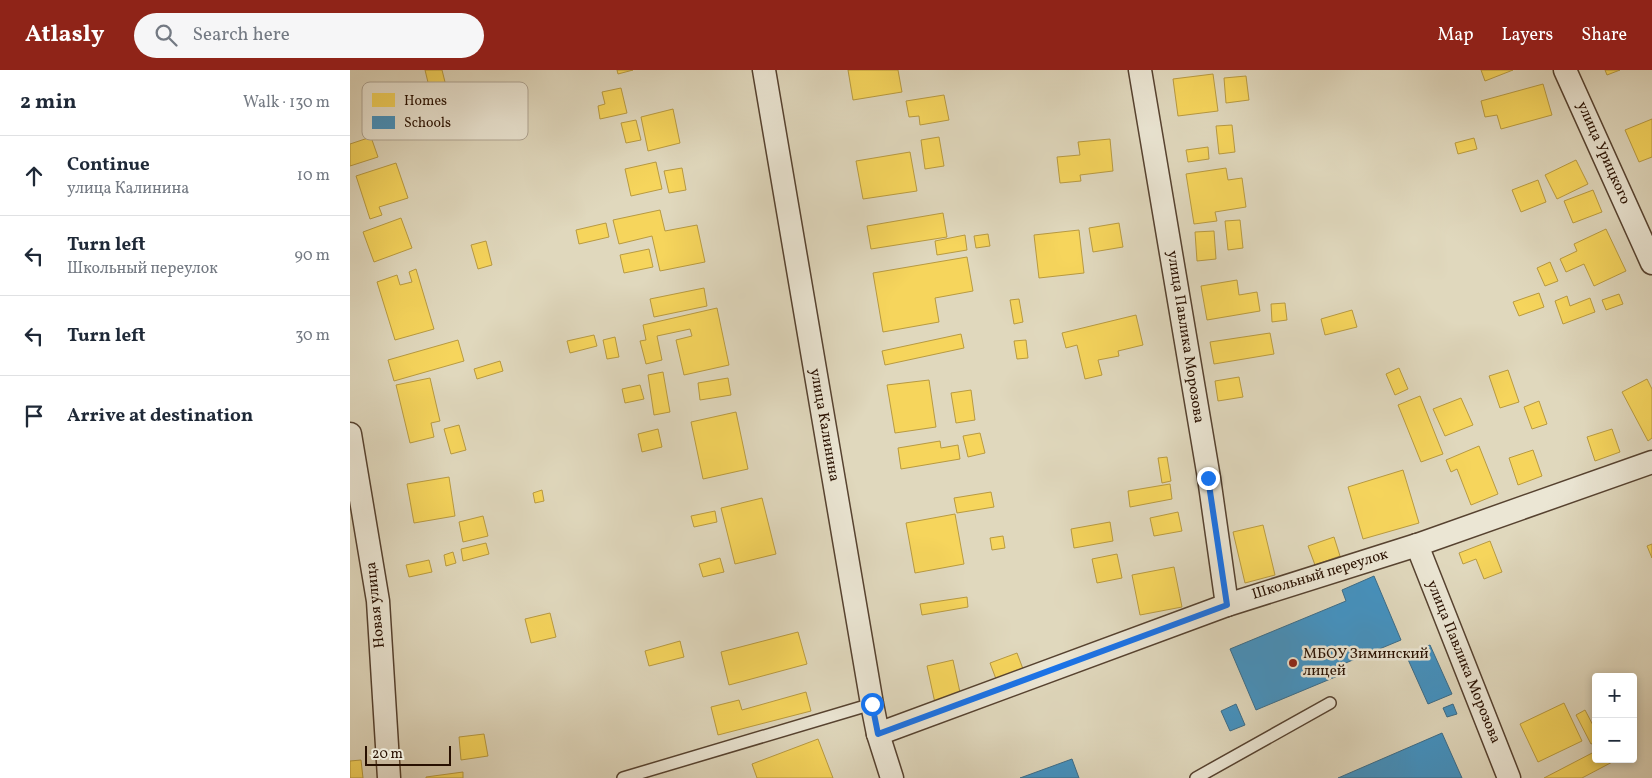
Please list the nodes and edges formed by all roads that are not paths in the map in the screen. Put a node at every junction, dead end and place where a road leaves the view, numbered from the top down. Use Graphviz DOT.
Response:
graph roads {
  1 [pos="764,70"];
  2 [pos="1140,70"];
  3 [pos="1565,70"];
  4 [pos="1652,263"];
  5 [pos="350,434"];
  6 [pos="1652,462"];
  7 [pos="1417,545"];
  8 [pos="1227,605"];
  9 [pos="1330,703"];
  10 [pos="872,704"];
  11 [pos="878,734"];
  12 [pos="389,778"];
  13 [pos="624,778"];
  14 [pos="892,778"];
  15 [pos="1196,778"];
  16 [pos="1509,778"];
  1 -- 10 [label="street, улица Калинина"];
  2 -- 8 [label="street, улица Павлика Морозова"];
  3 -- 4 [label="street, улица Урицкого"];
  5 -- 12 [label="street, Новая улица"];
  6 -- 7 [label="street, Школьный переулок"];
  7 -- 8 [label="street, Школьный переулок"];
  7 -- 16 [label="street, улица Павлика Морозова"];
  8 -- 11 [label="street, Школьный переулок"];
  9 -- 15 [label="lane"];
  10 -- 11 [label="street, улица Калинина"];
  10 -- 13 [label="lane"];
  11 -- 14 [label="street, улица Калинина"];
}
